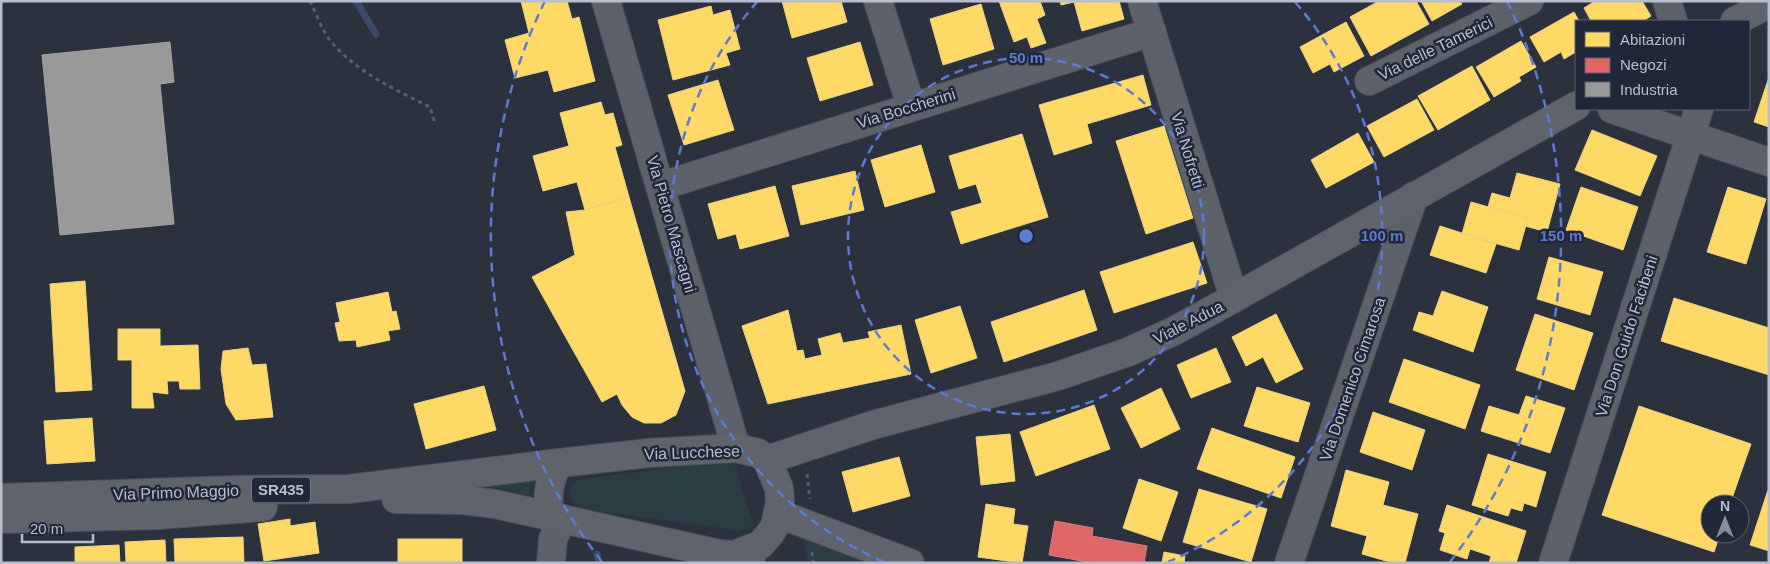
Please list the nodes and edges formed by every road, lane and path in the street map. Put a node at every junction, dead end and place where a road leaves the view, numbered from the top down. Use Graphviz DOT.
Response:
graph roads {
  1 [pos="310,1"];
  2 [pos="606,1"];
  3 [pos="878,1"];
  4 [pos="1142,1"];
  5 [pos="1529,1"];
  6 [pos="1667,1"];
  7 [pos="1769,4"];
  8 [pos="1672,20"];
  9 [pos="1737,20"];
  10 [pos="1152,32"];
  11 [pos="1369,81"];
  12 [pos="911,106"];
  13 [pos="1575,107"];
  14 [pos="1615,110"];
  15 [pos="1699,110"];
  16 [pos="434,123"];
  17 [pos="1692,136"];
  18 [pos="1769,162"];
  19 [pos="661,186"];
  20 [pos="1414,196"];
  21 [pos="1234,298"];
  22 [pos="736,448"];
  23 [pos="767,460"];
  24 [pos="559,462"];
  25 [pos="808,471"];
  26 [pos="1,498"];
  27 [pos="779,514"];
  28 [pos="556,518"];
  29 [pos="1,519"];
  30 [pos="808,526"];
  31 [pos="734,555"];
  32 [pos="550,563"];
  33 [pos="765,563"];
  34 [pos="813,563"];
  35 [pos="910,563"];
  36 [pos="1289,563"];
  37 [pos="1553,563"];
  1 -- 16 [label="path"];
  2 -- 19 [label="street, Via Pietro Mascagni"];
  3 -- 12 [label="street"];
  4 -- 10 [label="street, Via Nofretti"];
  5 -- 11 [label="street, Via delle Tamerici"];
  6 -- 8 [label="street"];
  7 -- 9 [label="main road"];
  10 -- 12 [label="street, Via Boccherini"];
  10 -- 21 [label="street, Via Nofretti"];
  12 -- 19 [label="street, Via Boccherini"];
  13 -- 20 [label="main road, Viale Adua"];
  14 -- 17 [label="street"];
  15 -- 17 [label="street, Via Don Guido Facibeni"];
  17 -- 18 [label="street"];
  17 -- 37 [label="street, Via Don Guido Facibeni"];
  19 -- 22 [label="street, Via Pietro Mascagni"];
  20 -- 21 [label="main road, Viale Adua"];
  20 -- 36 [label="street, Via Domenico Cimarosa"];
  21 -- 23 [label="main road, Viale Adua"];
  22 -- 23 [label="main road, Via Lucchese"];
  22 -- 24 [label="main road, Via Lucchese"];
  23 -- 27 [label="main road"];
  24 -- 26 [label="main road, Via Primo Maggio / SR435"];
  24 -- 28 [label="main road"];
  25 -- 30 [label="path"];
  27 -- 30 [label="main road"];
  27 -- 31 [label="main road"];
  28 -- 29 [label="main road, Via Primo Maggio / SR435"];
  28 -- 31 [label="main road"];
  28 -- 32 [label="street"];
  30 -- 34 [label="path"];
  30 -- 35 [label="main road"];
  31 -- 33 [label="main road"];
}
